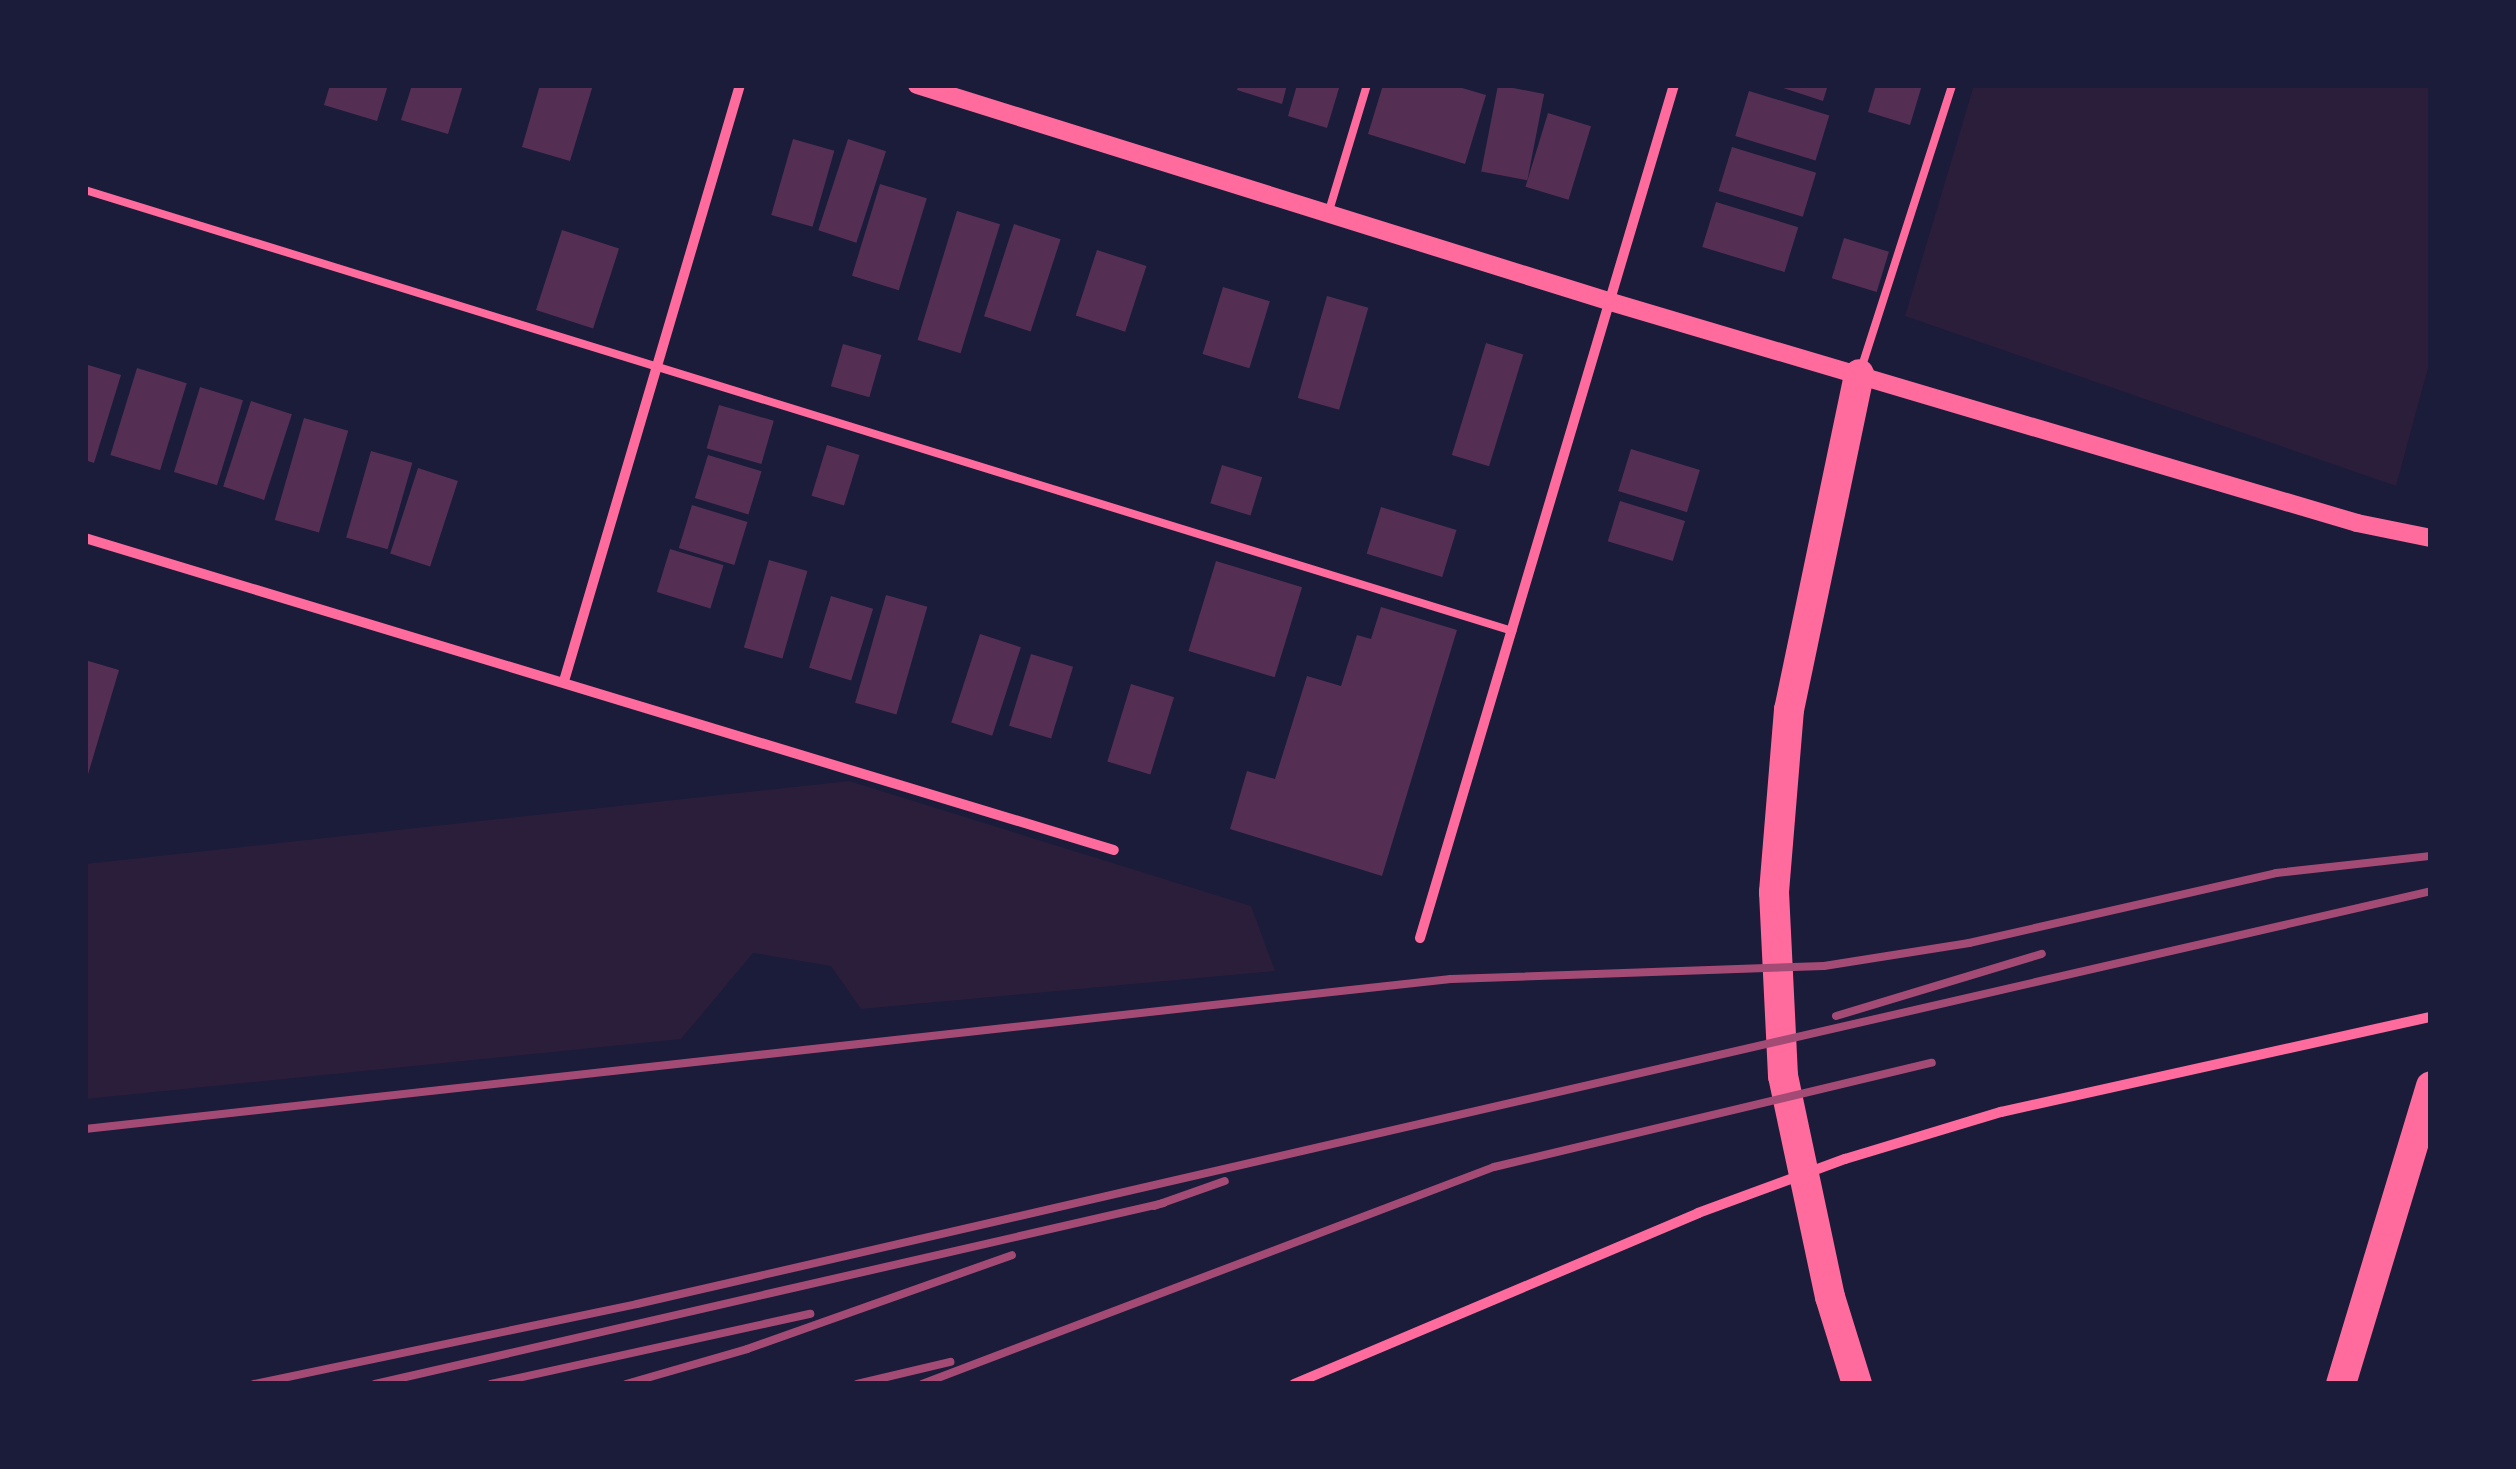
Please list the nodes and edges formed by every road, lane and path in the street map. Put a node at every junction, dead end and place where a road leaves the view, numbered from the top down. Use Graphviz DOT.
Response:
graph roads {
  1 [pos="740,85"];
  2 [pos="917,85"];
  3 [pos="1367,85"];
  4 [pos="1674,85"];
  5 [pos="1952,85"];
  6 [pos="85,190"];
  7 [pos="1328,214"];
  8 [pos="1611,302"];
  9 [pos="657,363"];
  10 [pos="1859,374"];
  11 [pos="85,538"];
  12 [pos="2431,538"];
  13 [pos="1512,631"];
  14 [pos="564,681"];
  15 [pos="1114,850"];
  16 [pos="1420,938"];
  17 [pos="2431,1017"];
  18 [pos="2431,1086"];
  19 [pos="1294,1384"];
  20 [pos="1857,1384"];
  21 [pos="2341,1384"];
  1 -- 9 [label="street"];
  2 -- 7 [label="street"];
  3 -- 7 [label="lane"];
  4 -- 8 [label="street"];
  5 -- 10 [label="lane"];
  6 -- 9 [label="lane"];
  7 -- 8 [label="street"];
  8 -- 10 [label="street"];
  8 -- 13 [label="street"];
  9 -- 13 [label="lane"];
  9 -- 14 [label="street"];
  10 -- 12 [label="street"];
  10 -- 20 [label="highway"];
  11 -- 14 [label="street"];
  13 -- 16 [label="street"];
  14 -- 15 [label="street"];
  17 -- 19 [label="street"];
  18 -- 21 [label="highway"];
}
